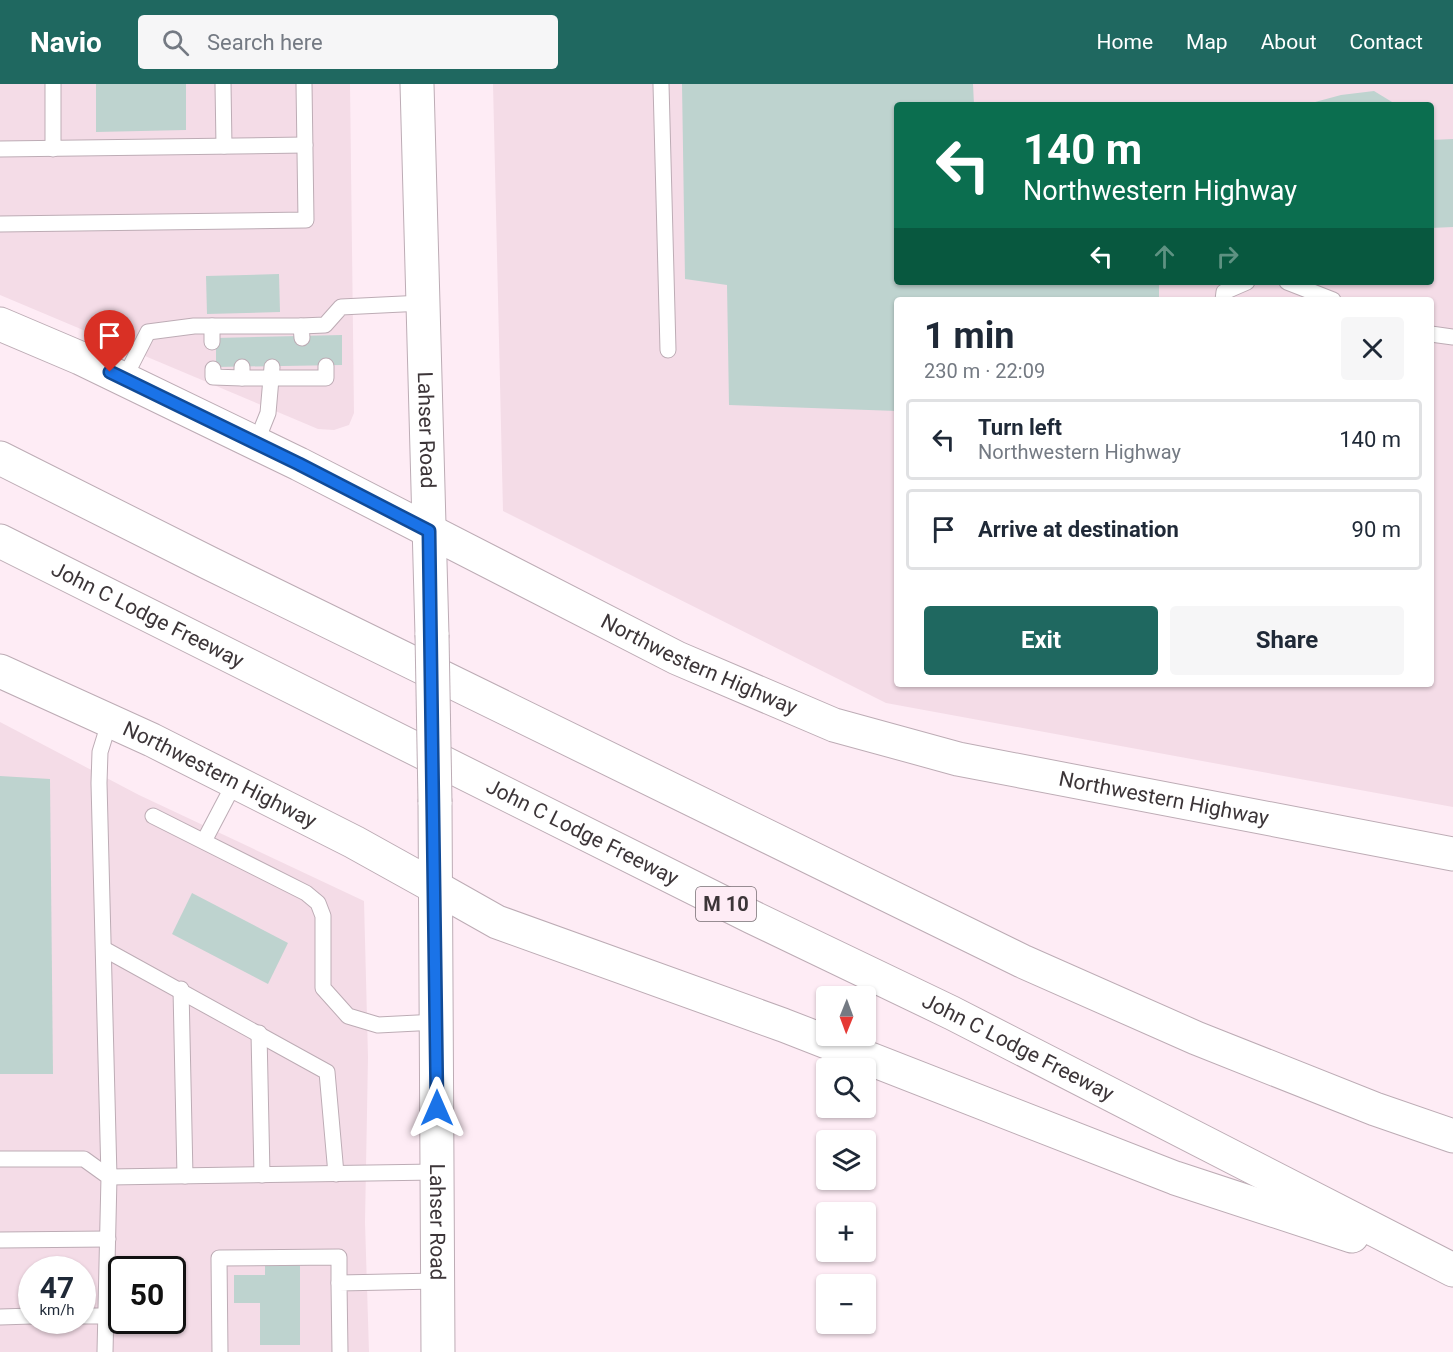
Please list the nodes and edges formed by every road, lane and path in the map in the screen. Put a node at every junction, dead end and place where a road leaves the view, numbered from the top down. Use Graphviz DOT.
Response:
graph roads {
  1 [pos="52,84"];
  2 [pos="223,84"];
  3 [pos="304,84"];
  4 [pos="417,84"];
  5 [pos="661,84"];
  6 [pos="224,146"];
  7 [pos="305,146"];
  8 [pos="0,149"];
  9 [pos="53,149"];
  10 [pos="0,224"];
  11 [pos="1240,285"];
  12 [pos="1295,285"];
  13 [pos="1223,297"];
  14 [pos="1325,297"];
  15 [pos="423,303"];
  16 [pos="0,324"];
  17 [pos="1434,334"];
  18 [pos="1453,337"];
  19 [pos="668,350"];
  20 [pos="326,366"];
  21 [pos="213,369"];
  22 [pos="272,372"];
  23 [pos="124,379"];
  24 [pos="256,442"];
  25 [pos="0,458"];
  26 [pos="429,531"];
  27 [pos="0,541"];
  28 [pos="0,671"];
  29 [pos="109,723"];
  30 [pos="235,782"];
  31 [pos="153,816"];
  32 [pos="204,841"];
  33 [pos="1453,854"];
  34 [pos="435,887"];
  35 [pos="104,949"];
  36 [pos="181,989"];
  37 [pos="437,1022"];
  38 [pos="259,1033"];
  39 [pos="1453,1136"];
  40 [pos="0,1159"];
  41 [pos="436,1172"];
  42 [pos="336,1174"];
  43 [pos="262,1175"];
  44 [pos="185,1176"];
  45 [pos="109,1177"];
  46 [pos="108,1239"];
  47 [pos="0,1240"];
  48 [pos="1453,1269"];
  49 [pos="437,1281"];
  50 [pos="339,1283"];
  51 [pos="18,1316"];
  52 [pos="96,1316"];
  53 [pos="105,1316"];
  54 [pos="0,1317"];
  55 [pos="105,1352"];
  56 [pos="220,1352"];
  57 [pos="340,1352"];
  58 [pos="438,1352"];
  1 -- 9 [label="lane"];
  2 -- 6 [label="lane"];
  3 -- 7 [label="lane"];
  4 -- 15 [label="main road, Lahser Road"];
  5 -- 19 [label="lane"];
  6 -- 7 [label="lane"];
  6 -- 9 [label="lane"];
  7 -- 10 [label="lane"];
  8 -- 9 [label="lane"];
  11 -- 13 [label="lane"];
  12 -- 14 [label="lane"];
  15 -- 23 [label="lane"];
  15 -- 26 [label="main road, Lahser Road"];
  16 -- 23 [label="main road, Northwestern Highway"];
  17 -- 18 [label="lane"];
  20 -- 22 [label="lane"];
  21 -- 22 [label="lane"];
  22 -- 24 [label="lane"];
  23 -- 24 [label="main road, Northwestern Highway"];
  24 -- 26 [label="main road, Northwestern Highway"];
  25 -- 39 [label="main road"];
  26 -- 33 [label="main road, Northwestern Highway"];
  26 -- 34 [label="main road, Lahser Road, bridge"];
  27 -- 48 [label="main road, John C Lodge Freeway / M 10"];
  28 -- 29 [label="main road, Northwestern Highway"];
  29 -- 30 [label="main road, Northwestern Highway"];
  29 -- 35 [label="lane"];
  30 -- 32 [label="lane"];
  30 -- 34 [label="main road, Northwestern Highway"];
  31 -- 32 [label="lane"];
  32 -- 37 [label="lane"];
  34 -- 37 [label="main road, Lahser Road"];
  34 -- 48 [label="main road, Northwestern Highway"];
  35 -- 36 [label="lane"];
  35 -- 45 [label="lane"];
  36 -- 38 [label="lane"];
  36 -- 44 [label="lane"];
  37 -- 41 [label="main road, Lahser Road"];
  38 -- 42 [label="lane"];
  38 -- 43 [label="lane"];
  40 -- 45 [label="lane"];
  41 -- 42 [label="lane"];
  41 -- 49 [label="main road, Lahser Road"];
  42 -- 43 [label="lane"];
  43 -- 44 [label="lane"];
  44 -- 45 [label="lane"];
  45 -- 46 [label="lane"];
  46 -- 47 [label="lane"];
  46 -- 53 [label="lane"];
  49 -- 50 [label="lane"];
  49 -- 58 [label="main road, Lahser Road"];
  50 -- 56 [label="lane"];
  50 -- 57 [label="lane"];
  51 -- 54 [label="lane"];
  52 -- 53 [label="lane"];
  53 -- 55 [label="lane"];
}
